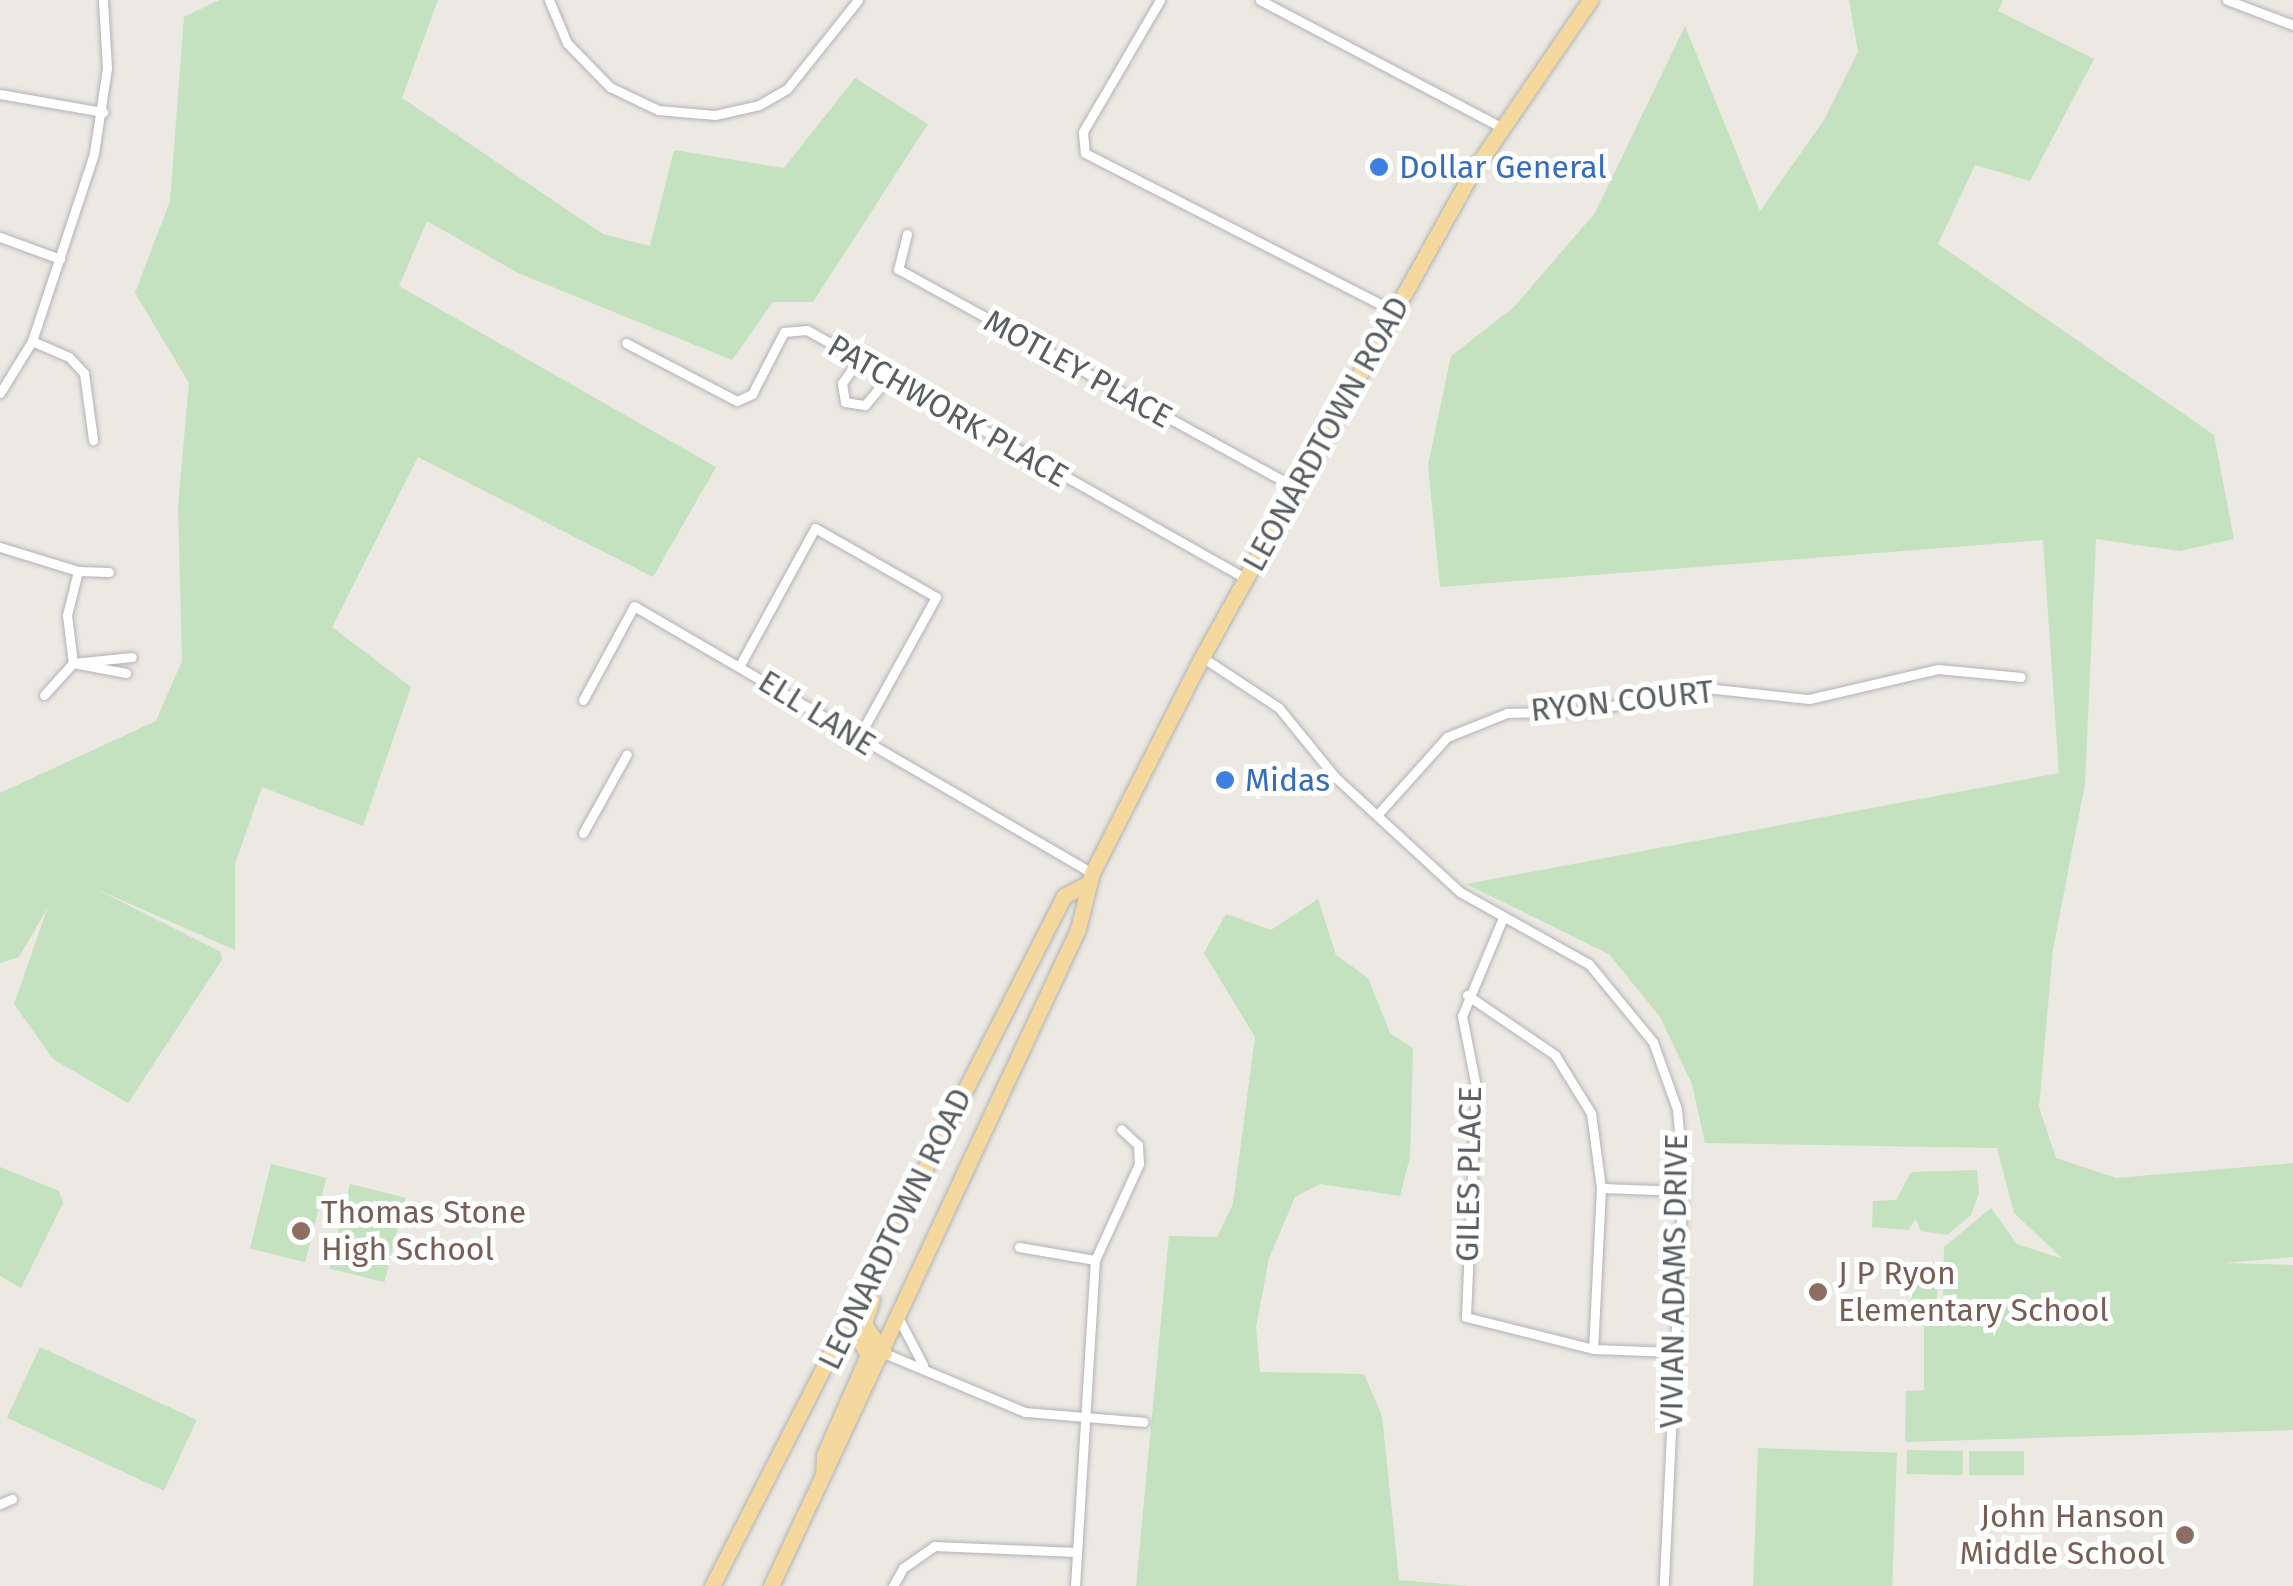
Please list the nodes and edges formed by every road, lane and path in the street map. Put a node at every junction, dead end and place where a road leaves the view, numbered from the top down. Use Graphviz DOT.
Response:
graph roads {
  1 [pos="102,0"];
  2 [pos="549,0"];
  3 [pos="858,0"];
  4 [pos="1160,0"];
  5 [pos="1260,0"];
  6 [pos="1590,0"];
  7 [pos="2227,0"];
  8 [pos="2293,25"];
  9 [pos="0,94"];
  10 [pos="103,112"];
  11 [pos="1501,127"];
  12 [pos="907,234"];
  13 [pos="0,237"];
  14 [pos="60,259"];
  15 [pos="1394,311"];
  16 [pos="32,341"];
  17 [pos="626,343"];
  18 [pos="858,361"];
  19 [pos="888,378"];
  20 [pos="0,393"];
  21 [pos="93,440"];
  22 [pos="1293,486"];
  23 [pos="0,548"];
  24 [pos="78,571"];
  25 [pos="109,572"];
  26 [pos="1246,578"];
  27 [pos="132,657"];
  28 [pos="1202,657"];
  29 [pos="73,663"];
  30 [pos="740,664"];
  31 [pos="126,673"];
  32 [pos="2020,677"];
  33 [pos="44,696"];
  34 [pos="582,700"];
  35 [pos="857,740"];
  36 [pos="627,754"];
  37 [pos="1378,814"];
  38 [pos="583,833"];
  39 [pos="1090,878"];
  40 [pos="1502,920"];
  41 [pos="1467,995"];
  42 [pos="1121,1129"];
  43 [pos="1601,1188"];
  44 [pos="1682,1191"];
  45 [pos="888,1244"];
  46 [pos="1019,1248"];
  47 [pos="1096,1260"];
  48 [pos="900,1321"];
  49 [pos="850,1324"];
  50 [pos="1594,1350"];
  51 [pos="1674,1352"];
  52 [pos="884,1353"];
  53 [pos="923,1365"];
  54 [pos="1086,1418"];
  55 [pos="1144,1422"];
  56 [pos="823,1481"];
  57 [pos="12,1499"];
  58 [pos="0,1504"];
  59 [pos="1077,1552"];
  60 [pos="712,1586"];
  61 [pos="772,1586"];
  62 [pos="894,1586"];
  63 [pos="1075,1586"];
  64 [pos="1664,1586"];
  1 -- 10 [label="street"];
  2 -- 3 [label="street"];
  4 -- 15 [label="street"];
  5 -- 11 [label="street"];
  6 -- 11 [label="highway, LEONARDTOWN ROAD"];
  7 -- 8 [label="street"];
  9 -- 10 [label="street"];
  10 -- 14 [label="street"];
  11 -- 15 [label="highway, LEONARDTOWN ROAD"];
  12 -- 22 [label="street, MOTLEY PLACE"];
  13 -- 14 [label="street"];
  14 -- 16 [label="street"];
  15 -- 22 [label="highway, LEONARDTOWN ROAD"];
  16 -- 20 [label="street"];
  16 -- 21 [label="street"];
  17 -- 18 [label="street, PATCHWORK PLACE"];
  18 -- 19 [label="street, PATCHWORK PLACE"];
  18 -- 19 [label="street"];
  19 -- 26 [label="street, PATCHWORK PLACE"];
  22 -- 26 [label="highway, LEONARDTOWN ROAD"];
  23 -- 24 [label="street"];
  24 -- 25 [label="street"];
  24 -- 29 [label="street"];
  26 -- 28 [label="highway, LEONARDTOWN ROAD"];
  27 -- 29 [label="street"];
  28 -- 37 [label="street, VIVIAN ADAMS DRIVE"];
  28 -- 39 [label="highway, LEONARDTOWN ROAD"];
  29 -- 31 [label="street"];
  29 -- 33 [label="street"];
  30 -- 34 [label="street, ELL LANE"];
  30 -- 35 [label="street, ELL LANE"];
  30 -- 35 [label="street"];
  32 -- 37 [label="street, RYON COURT"];
  35 -- 39 [label="street, ELL LANE"];
  36 -- 38 [label="street"];
  37 -- 40 [label="street, VIVIAN ADAMS DRIVE"];
  39 -- 45 [label="highway, LEONARDTOWN ROAD"];
  39 -- 48 [label="highway, LEONARDTOWN ROAD"];
  40 -- 41 [label="street, GILES PLACE"];
  40 -- 44 [label="street, VIVIAN ADAMS DRIVE"];
  41 -- 43 [label="street"];
  41 -- 50 [label="street, GILES PLACE"];
  42 -- 47 [label="street"];
  43 -- 44 [label="street"];
  43 -- 50 [label="street"];
  44 -- 51 [label="street, VIVIAN ADAMS DRIVE"];
  45 -- 49 [label="highway, LEONARDTOWN ROAD"];
  45 -- 52 [label="highway"];
  46 -- 47 [label="street"];
  47 -- 54 [label="street"];
  48 -- 52 [label="highway, LEONARDTOWN ROAD"];
  48 -- 53 [label="street"];
  49 -- 56 [label="highway"];
  49 -- 60 [label="highway, LEONARDTOWN ROAD"];
  50 -- 51 [label="street"];
  51 -- 64 [label="street, VIVIAN ADAMS DRIVE"];
  52 -- 53 [label="street"];
  52 -- 56 [label="highway, LEONARDTOWN ROAD"];
  53 -- 54 [label="street"];
  54 -- 55 [label="street"];
  54 -- 59 [label="street"];
  56 -- 61 [label="highway, LEONARDTOWN ROAD"];
  57 -- 58 [label="street"];
  59 -- 62 [label="street"];
  59 -- 63 [label="street"];
}
